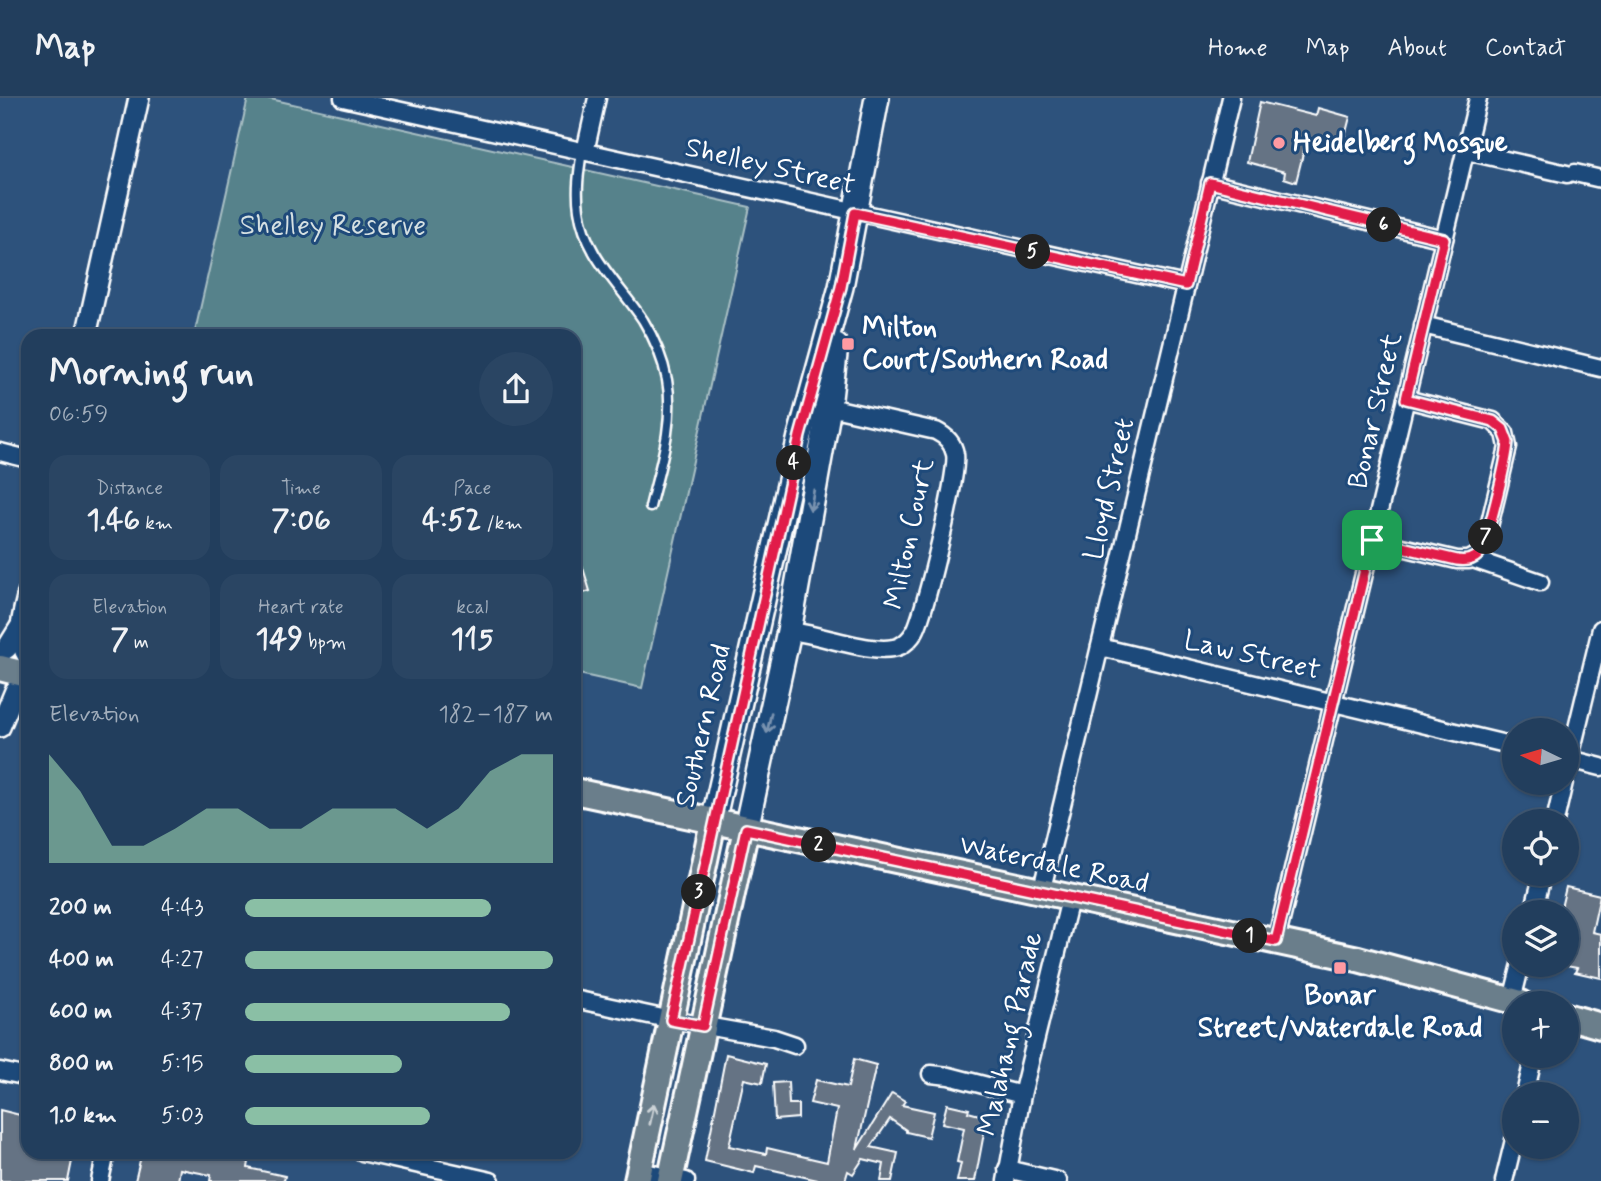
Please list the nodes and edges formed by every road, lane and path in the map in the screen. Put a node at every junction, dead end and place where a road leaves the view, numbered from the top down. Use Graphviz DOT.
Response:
graph roads {
  1 [pos="139,98"];
  2 [pos="343,98"];
  3 [pos="597,98"];
  4 [pos="877,98"];
  5 [pos="1231,98"];
  6 [pos="1478,98"];
  7 [pos="1466,151"];
  8 [pos="584,152"];
  9 [pos="1601,179"];
  10 [pos="1210,183"];
  11 [pos="855,213"];
  12 [pos="1444,239"];
  13 [pos="1186,285"];
  14 [pos="841,287"];
  15 [pos="1423,325"];
  16 [pos="88,329"];
  17 [pos="1601,368"];
  18 [pos="1406,399"];
  19 [pos="829,407"];
  20 [pos="0,453"];
  21 [pos="21,458"];
  22 [pos="650,507"];
  23 [pos="1372,540"];
  24 [pos="1473,559"];
  25 [pos="1540,582"];
  26 [pos="21,623"];
  27 [pos="20,627"];
  28 [pos="1601,629"];
  29 [pos="789,631"];
  30 [pos="21,642"];
  31 [pos="1100,647"];
  32 [pos="0,654"];
  33 [pos="21,658"];
  34 [pos="0,668"];
  35 [pos="21,674"];
  36 [pos="21,684"];
  37 [pos="0,685"];
  38 [pos="1333,702"];
  39 [pos="1579,718"];
  40 [pos="0,726"];
  41 [pos="1502,743"];
  42 [pos="1579,765"];
  43 [pos="1601,767"];
  44 [pos="581,793"];
  45 [pos="713,822"];
  46 [pos="746,829"];
  47 [pos="1041,893"];
  48 [pos="1070,899"];
  49 [pos="1276,941"];
  50 [pos="1502,997"];
  51 [pos="581,1001"];
  52 [pos="671,1020"];
  53 [pos="1579,1020"];
  54 [pos="703,1026"];
  55 [pos="1601,1026"];
  56 [pos="795,1045"];
  57 [pos="0,1070"];
  58 [pos="931,1074"];
  59 [pos="21,1075"];
  60 [pos="1022,1095"];
  61 [pos="105,1159"];
  62 [pos="384,1159"];
  63 [pos="1509,1159"];
  64 [pos="434,1175"];
  65 [pos="1006,1175"];
  66 [pos="638,1176"];
  67 [pos="676,1180"];
  68 [pos="100,1181"];
  69 [pos="491,1181"];
  70 [pos="1058,1181"];
  71 [pos="1504,1181"];
  1 -- 16 [label="street"];
  2 -- 8 [label="street, Shelley Street"];
  3 -- 8 [label="street"];
  4 -- 11 [label="main road, Southern Road"];
  5 -- 10 [label="street, Lloyd Street"];
  6 -- 7 [label="street, Bonar Street"];
  7 -- 9 [label="street"];
  7 -- 12 [label="street, Bonar Street"];
  8 -- 11 [label="street, Shelley Street"];
  8 -- 22 [label="lane"];
  10 -- 12 [label="street"];
  10 -- 13 [label="street, Lloyd Street"];
  11 -- 13 [label="street, Shelley Street"];
  11 -- 14 [label="main road, Southern Road"];
  12 -- 15 [label="street, Bonar Street"];
  13 -- 31 [label="street, Lloyd Street"];
  14 -- 19 [label="main road, Southern Road"];
  14 -- 45 [label="main road, Southern Road"];
  15 -- 17 [label="street"];
  15 -- 18 [label="street, Bonar Street"];
  18 -- 23 [label="street, Bonar Street"];
  18 -- 24 [label="street"];
  19 -- 29 [label="main road, Southern Road, one-way"];
  19 -- 29 [label="street, Milton Court"];
  20 -- 21 [label="street"];
  23 -- 24 [label="street"];
  23 -- 38 [label="street, Bonar Street"];
  24 -- 25 [label="street"];
  26 -- 27 [label="street"];
  27 -- 30 [label="street"];
  27 -- 32 [label="street"];
  28 -- 39 [label="street"];
  29 -- 46 [label="main road, Southern Road, one-way"];
  31 -- 38 [label="street, Law Street"];
  31 -- 47 [label="street, Lloyd Street"];
  32 -- 33 [label="main road"];
  34 -- 35 [label="main road"];
  36 -- 40 [label="street"];
  37 -- 40 [label="street"];
  38 -- 41 [label="street, Law Street"];
  38 -- 49 [label="street, Bonar Street"];
  42 -- 43 [label="street"];
  44 -- 45 [label="main road, Waterdale Road"];
  45 -- 46 [label="main road, Waterdale Road"];
  45 -- 52 [label="main road, Southern Road"];
  46 -- 47 [label="main road, Waterdale Road"];
  46 -- 54 [label="main road, Southern Road"];
  47 -- 48 [label="main road, Waterdale Road"];
  48 -- 49 [label="main road, Waterdale Road"];
  48 -- 60 [label="street, Malahang Parade"];
  49 -- 50 [label="main road, Waterdale Road"];
  51 -- 52 [label="street"];
  52 -- 54 [label="street"];
  66 -- 52 [label="main road, Southern Road, one-way"];
  53 -- 55 [label="main road"];
  54 -- 56 [label="street"];
  54 -- 67 [label="main road, Southern Road"];
  57 -- 59 [label="street"];
  58 -- 60 [label="street"];
  60 -- 65 [label="street, Malahang Parade"];
  61 -- 68 [label="street"];
  62 -- 64 [label="street"];
  63 -- 71 [label="street"];
  64 -- 69 [label="street"];
  65 -- 70 [label="street"];
  66 -- 67 [label="street"];
}
